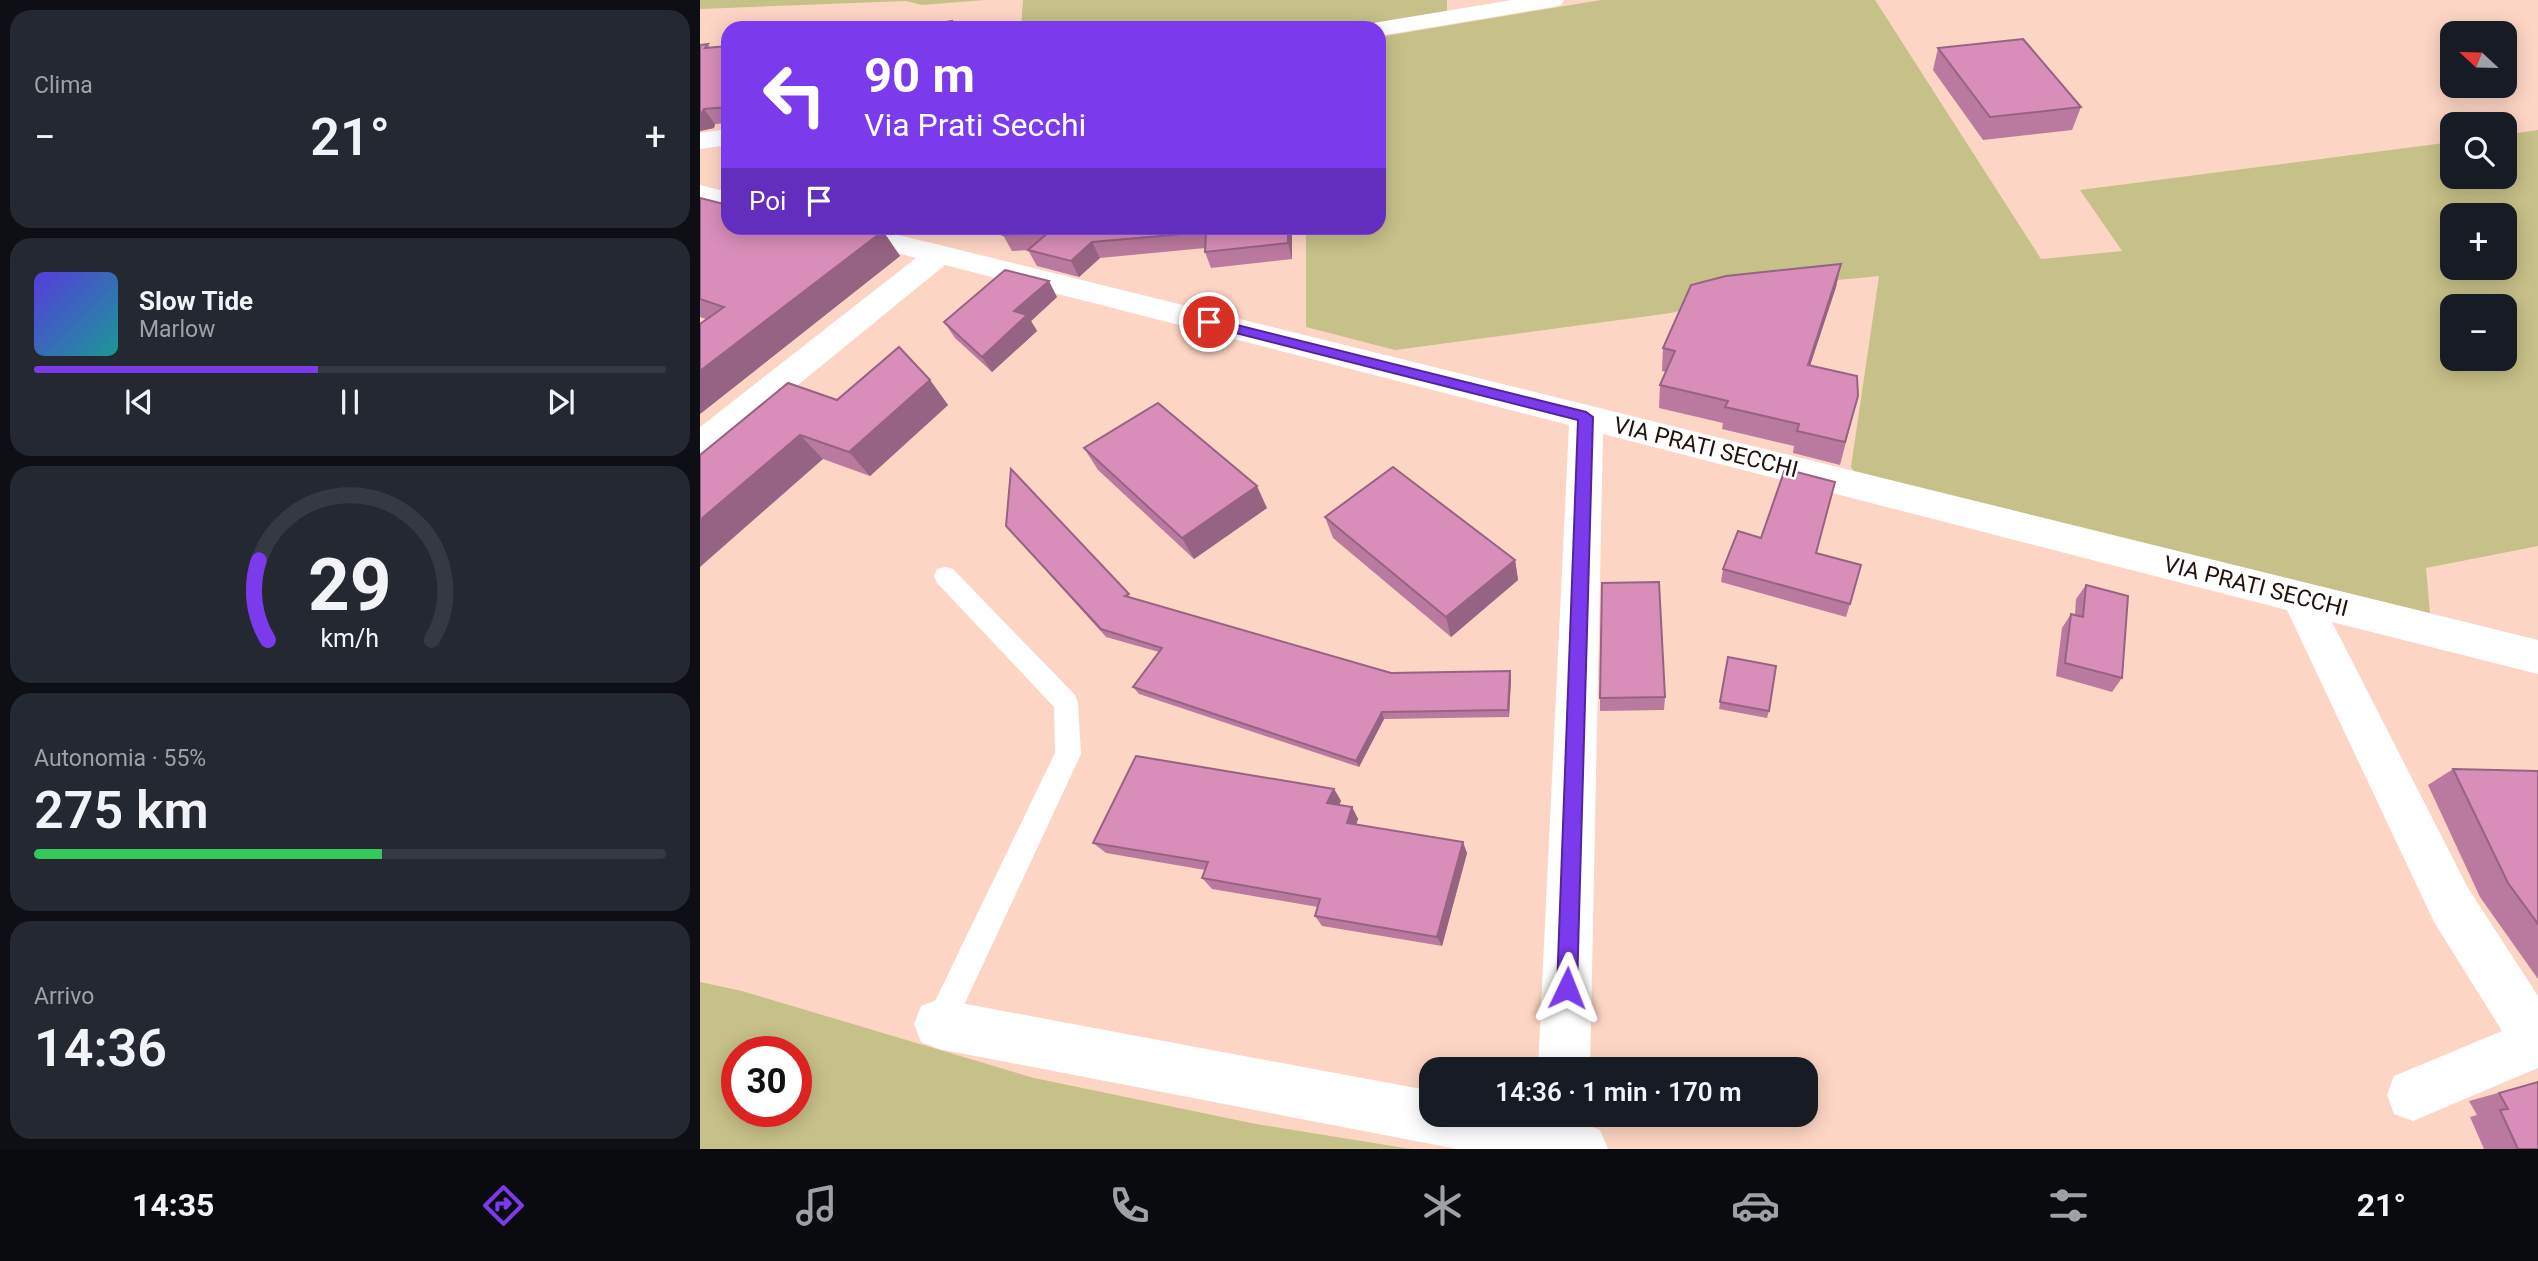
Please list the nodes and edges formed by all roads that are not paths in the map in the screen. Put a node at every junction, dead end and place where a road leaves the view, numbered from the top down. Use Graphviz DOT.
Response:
graph roads {
  1 [pos="1553,0"];
  2 [pos="1386,28"];
  3 [pos="721,138"];
  4 [pos="700,141"];
  5 [pos="700,194"];
  6 [pos="721,199"];
  7 [pos="863,235"];
  8 [pos="940,254"];
  9 [pos="1586,417"];
  10 [pos="700,446"];
  11 [pos="945,576"];
  12 [pos="2300,597"];
  13 [pos="2538,657"];
  14 [pos="939,1024"];
  15 [pos="2538,1042"];
  16 [pos="1564,1057"];
  17 [pos="2413,1095"];
  18 [pos="1567,1139"];
  1 -- 2 [label="street"];
  3 -- 4 [label="street"];
  5 -- 6 [label="street"];
  7 -- 8 [label="street, VIA PRATI SECCHI"];
  8 -- 9 [label="street, VIA PRATI SECCHI"];
  8 -- 10 [label="street"];
  9 -- 12 [label="street, VIA PRATI SECCHI"];
  9 -- 16 [label="street"];
  11 -- 14 [label="lane"];
  12 -- 13 [label="street, VIA PRATI SECCHI"];
  12 -- 15 [label="street"];
  14 -- 18 [label="street"];
  15 -- 17 [label="street"];
}
